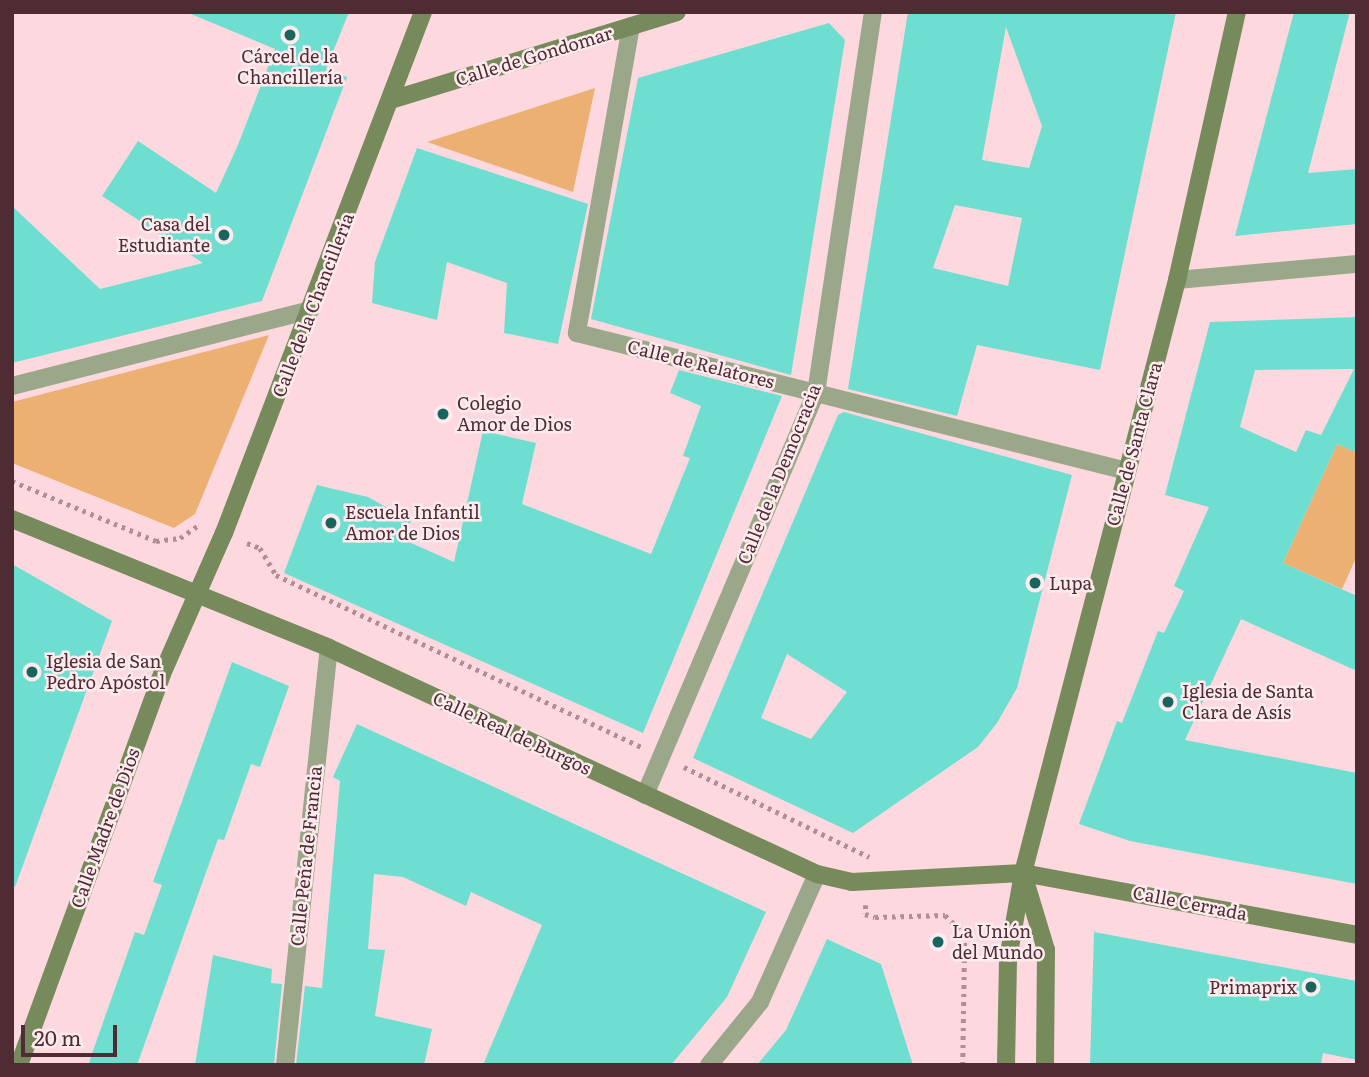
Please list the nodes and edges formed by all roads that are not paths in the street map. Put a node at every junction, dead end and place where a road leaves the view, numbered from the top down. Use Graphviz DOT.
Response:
graph roads {
  1 [pos="423,12"];
  2 [pos="677,12"];
  3 [pos="873,12"];
  4 [pos="1237,12"];
  5 [pos="631,26"];
  6 [pos="391,100"];
  7 [pos="1357,264"];
  8 [pos="1177,281"];
  9 [pos="310,310"];
  10 [pos="12,386"];
  11 [pos="816,393"];
  12 [pos="1127,471"];
  13 [pos="12,519"];
  14 [pos="197,594"];
  15 [pos="329,648"];
  16 [pos="645,795"];
  17 [pos="1023,873"];
  18 [pos="817,874"];
  19 [pos="1357,935"];
  20 [pos="18,1056"];
  21 [pos="285,1065"];
  22 [pos="709,1065"];
  23 [pos="1006,1065"];
  24 [pos="1045,1065"];
  1 -- 6 [label="main road, Calle de la Chancillería"];
  2 -- 5 [label="main road, Calle de Gondomar"];
  3 -- 11 [label="street, Calle de la Democracia"];
  4 -- 8 [label="main road, Calle de Santa Clara"];
  5 -- 6 [label="main road, Calle de Gondomar"];
  5 -- 11 [label="street, Calle de Relatores"];
  6 -- 9 [label="main road, Calle de la Chancillería"];
  7 -- 8 [label="street"];
  8 -- 12 [label="main road, Calle de Santa Clara"];
  9 -- 10 [label="street"];
  9 -- 14 [label="main road, Calle de la Chancillería"];
  11 -- 12 [label="street, Calle de Relatores"];
  11 -- 16 [label="street, Calle de la Democracia"];
  12 -- 17 [label="main road, Calle de Santa Clara"];
  13 -- 14 [label="main road, Calle Real de Burgos"];
  14 -- 15 [label="main road, Calle Real de Burgos"];
  14 -- 20 [label="main road, Calle Madre de Dios"];
  15 -- 16 [label="main road, Calle Real de Burgos"];
  15 -- 21 [label="street, Calle Peña de Francia"];
  16 -- 18 [label="main road, Calle Real de Burgos"];
  17 -- 18 [label="main road, Calle Real de Burgos"];
  17 -- 19 [label="main road, Calle Cerrada"];
  17 -- 23 [label="main road, Calle de Santa Clara"];
  17 -- 24 [label="main road"];
  18 -- 22 [label="street"];
}
